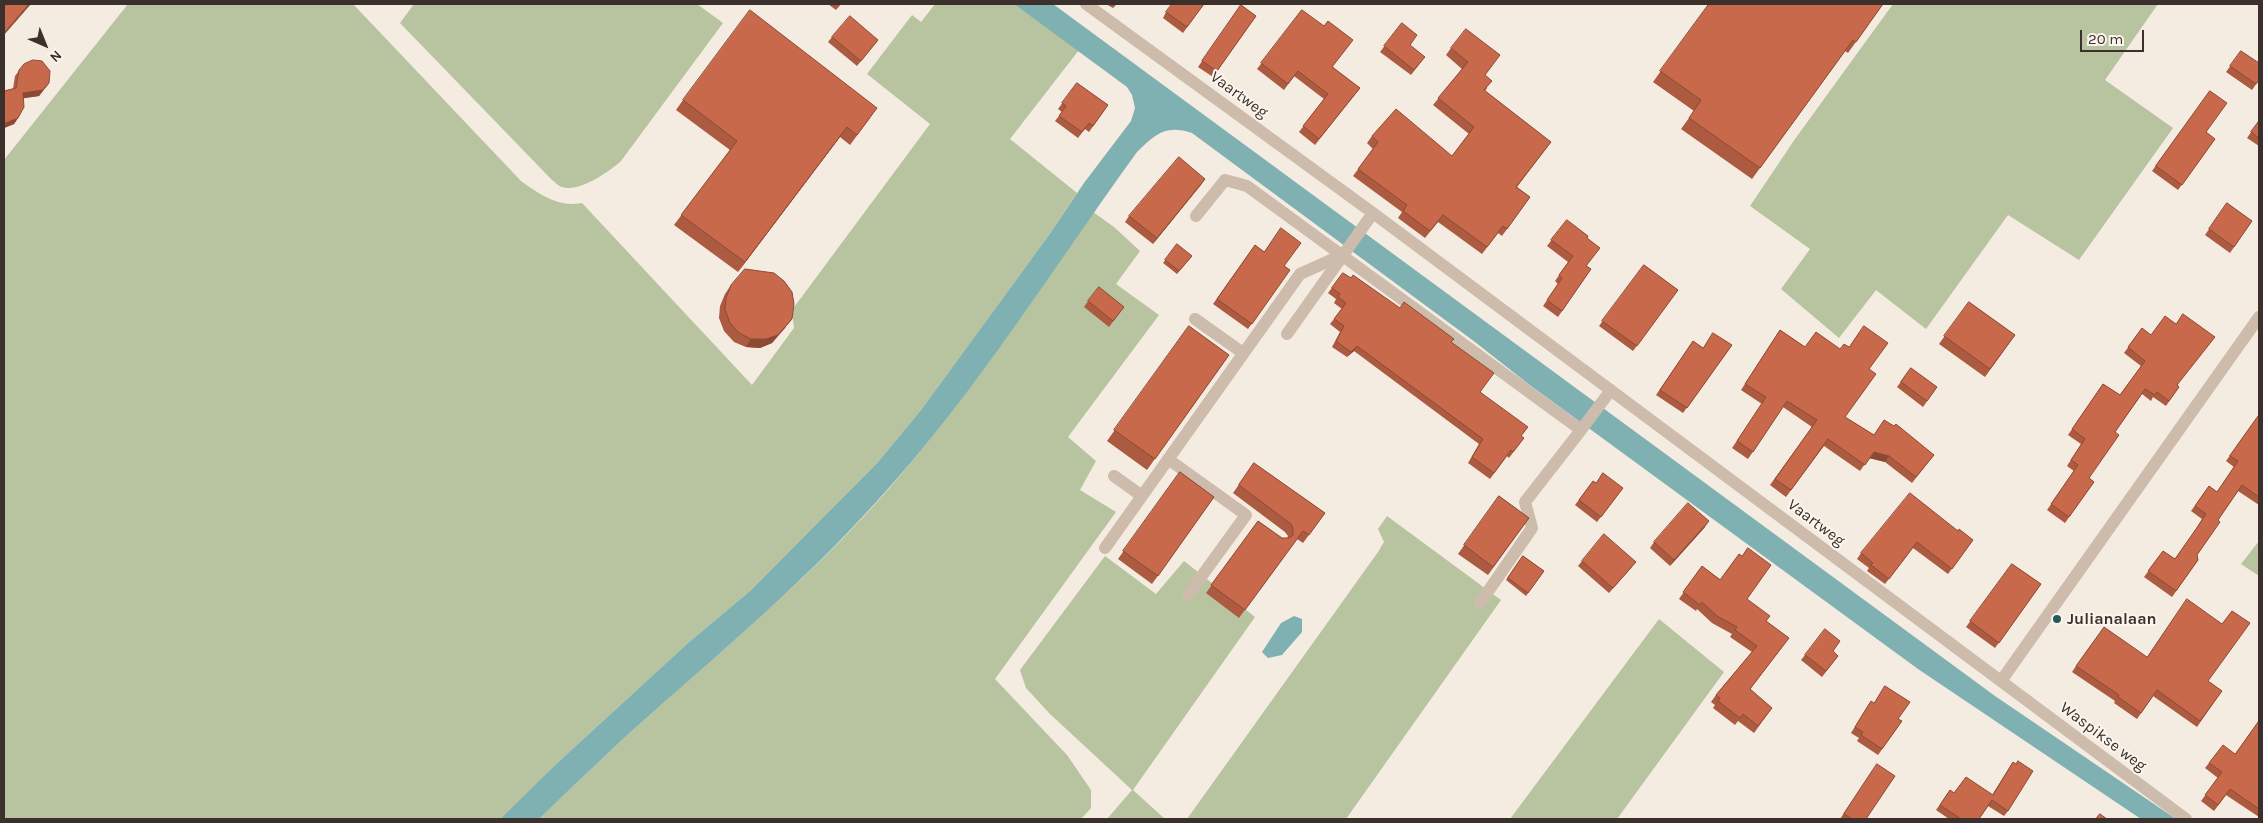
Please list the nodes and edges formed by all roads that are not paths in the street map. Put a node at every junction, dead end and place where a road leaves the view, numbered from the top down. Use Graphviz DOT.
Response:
graph roads {
  1 [pos="1086,4"];
  2 [pos="1373,213"];
  3 [pos="1196,216"];
  4 [pos="1342,255"];
  5 [pos="2259,317"];
  6 [pos="1195,318"];
  7 [pos="1287,334"];
  8 [pos="1243,353"];
  9 [pos="1611,390"];
  10 [pos="1583,427"];
  11 [pos="1168,459"];
  12 [pos="1114,476"];
  13 [pos="1142,496"];
  14 [pos="1246,516"];
  15 [pos="1260,525"];
  16 [pos="1105,548"];
  17 [pos="1188,595"];
  18 [pos="1480,603"];
  19 [pos="2001,681"];
  20 [pos="2186,819"];
  1 -- 2 [label="street, Vaartweg"];
  2 -- 4 [label="street"];
  2 -- 9 [label="street, Vaartweg"];
  3 -- 4 [label="street"];
  4 -- 7 [label="street"];
  4 -- 8 [label="street"];
  4 -- 10 [label="street"];
  5 -- 19 [label="street"];
  6 -- 8 [label="street"];
  8 -- 11 [label="street"];
  9 -- 10 [label="street"];
  9 -- 19 [label="street, Vaartweg"];
  10 -- 18 [label="street"];
  11 -- 13 [label="street"];
  11 -- 14 [label="street"];
  12 -- 13 [label="street"];
  13 -- 16 [label="street"];
  14 -- 15 [label="street"];
  14 -- 17 [label="street"];
  19 -- 20 [label="street, Waspikse weg"];
}
